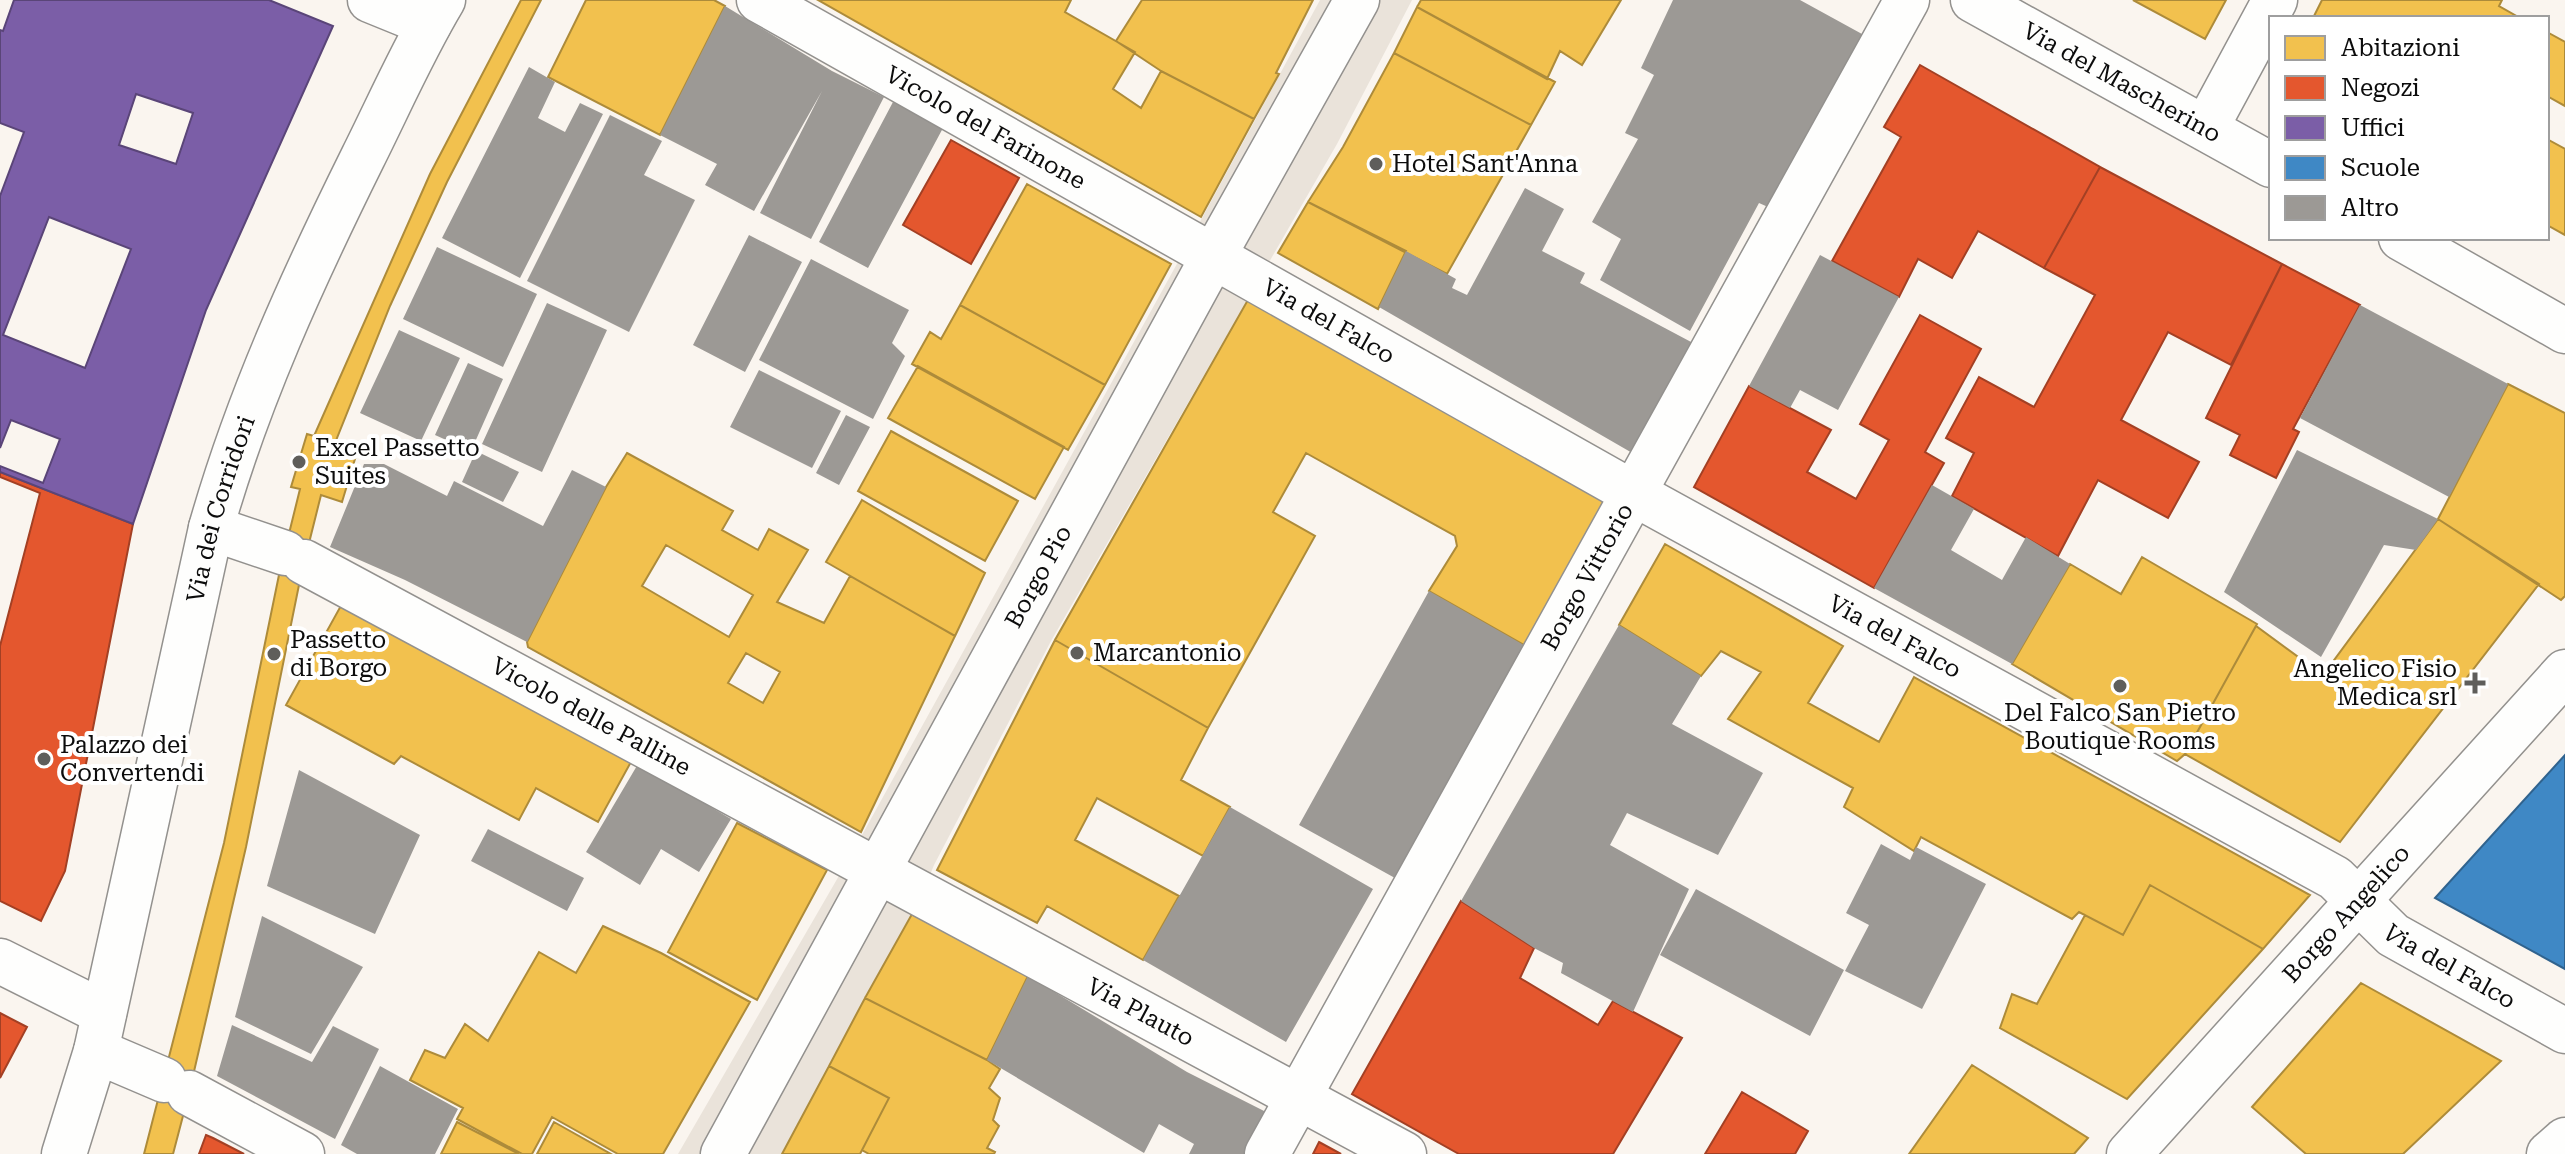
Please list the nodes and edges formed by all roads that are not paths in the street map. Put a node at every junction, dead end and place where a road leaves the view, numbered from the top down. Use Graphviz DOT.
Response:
graph roads {
  1 [pos="370,0"];
  2 [pos="759,0"];
  3 [pos="1357,0"];
  4 [pos="1907,0"];
  5 [pos="1973,0"];
  6 [pos="2275,0"];
  7 [pos="436,12"];
  8 [pos="2206,128"];
  9 [pos="2269,164"];
  10 [pos="2405,240"];
  11 [pos="1213,257"];
  12 [pos="2565,331"];
  13 [pos="1633,493"];
  14 [pos="211,528"];
  15 [pos="2565,672"];
  16 [pos="877,871"];
  17 [pos="2359,901"];
  18 [pos="0,961"];
  19 [pos="2565,1031"];
  20 [pos="100,1032"];
  21 [pos="1299,1096"];
  22 [pos="2565,1140"];
  23 [pos="64,1154"];
  24 [pos="302,1154"];
  25 [pos="723,1154"];
  26 [pos="1267,1154"];
  27 [pos="1404,1154"];
  28 [pos="2129,1154"];
  29 [pos="2549,1154"];
  1 -- 7 [label="street"];
  2 -- 11 [label="street, Vicolo del Farinone"];
  3 -- 11 [label="street, Borgo Pio"];
  4 -- 13 [label="street, Borgo Vittorio"];
  5 -- 8 [label="street, Via del Mascherino"];
  6 -- 8 [label="street"];
  7 -- 14 [label="street, Via dei Corridori"];
  8 -- 9 [label="street, Via del Mascherino"];
  10 -- 12 [label="street"];
  11 -- 13 [label="street, Via del Falco"];
  11 -- 16 [label="street, Borgo Pio"];
  13 -- 17 [label="street, Via del Falco"];
  13 -- 21 [label="street, Borgo Vittorio"];
  14 -- 16 [label="street, Vicolo delle Palline"];
  14 -- 20 [label="street, Via dei Corridori"];
  15 -- 17 [label="street, Borgo Angelico"];
  16 -- 21 [label="street, Via Plauto"];
  16 -- 25 [label="street, Borgo Pio"];
  17 -- 19 [label="street, Via del Falco"];
  17 -- 28 [label="street, Borgo Angelico"];
  18 -- 20 [label="street"];
  20 -- 23 [label="street, Via dei Corridori"];
  20 -- 24 [label="street"];
  21 -- 26 [label="street, Borgo Vittorio"];
  21 -- 27 [label="street, Via Plauto"];
  22 -- 29 [label="street"];
}
